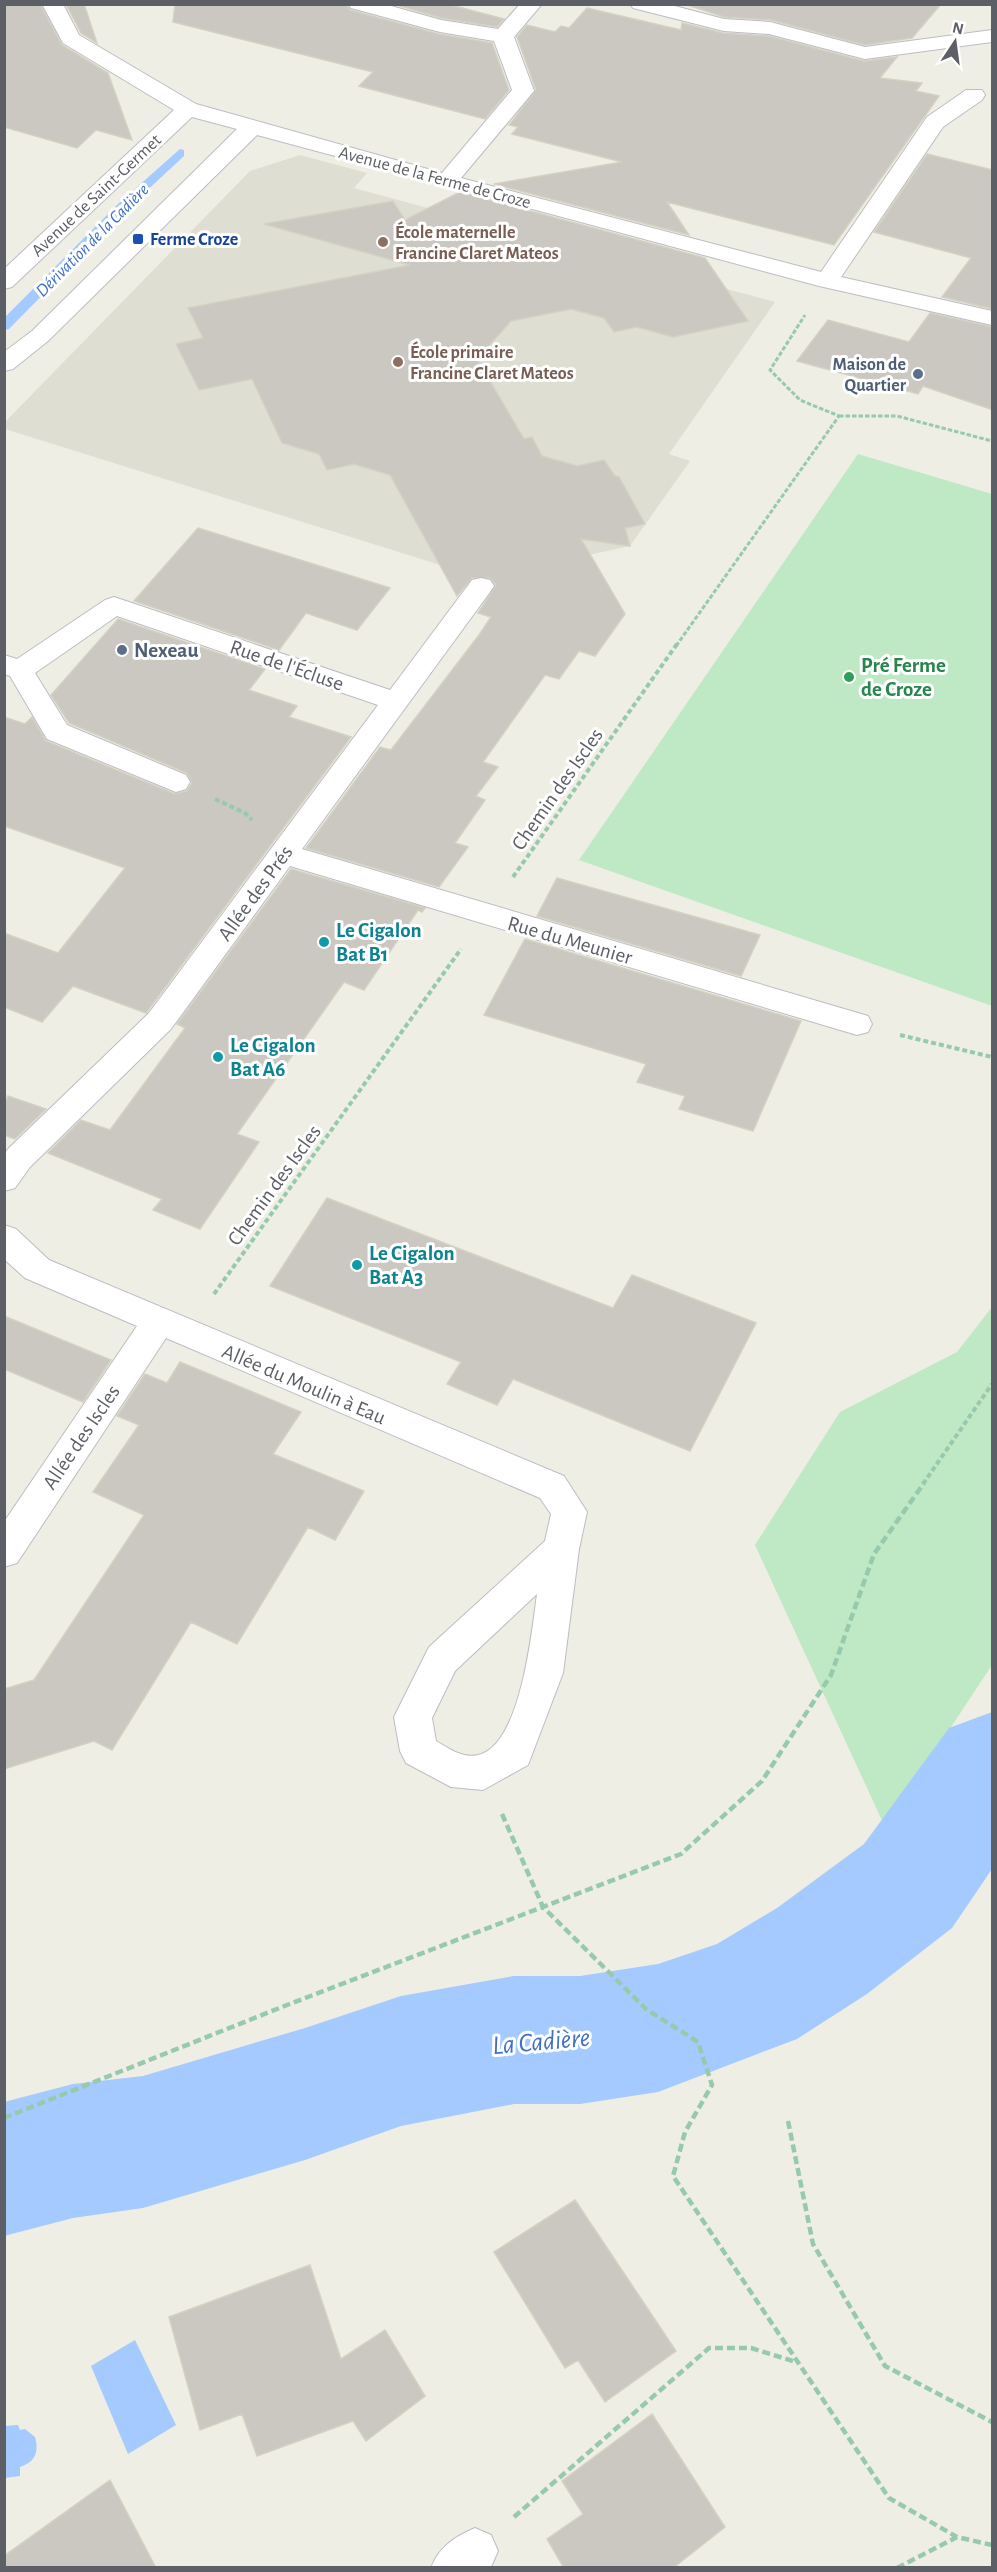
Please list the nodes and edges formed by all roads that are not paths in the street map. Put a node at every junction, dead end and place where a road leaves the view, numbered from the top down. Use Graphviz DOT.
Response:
graph roads {
  1 [pos="52,4"];
  2 [pos="358,4"];
  3 [pos="532,4"];
  4 [pos="640,4"];
  5 [pos="503,36"];
  6 [pos="993,36"];
  7 [pos="974,95"];
  8 [pos="188,109"];
  9 [pos="252,127"];
  10 [pos="447,181"];
  11 [pos="827,281"];
  12 [pos="4,282"];
  13 [pos="993,318"];
  14 [pos="4,364"];
  15 [pos="481,586"];
  16 [pos="12,667"];
  17 [pos="396,702"];
  18 [pos="176,782"];
  19 [pos="284,854"];
  20 [pos="857,1024"];
  21 [pos="4,1179"];
  22 [pos="4,1238"];
  23 [pos="172,1328"];
  24 [pos="561,1549"];
  25 [pos="4,1552"];
  1 -- 8 [label="street, Avenue de la Ferme de Croze"];
  2 -- 5 [label="street"];
  3 -- 5 [label="street"];
  4 -- 6 [label="street"];
  5 -- 10 [label="street"];
  7 -- 11 [label="street"];
  8 -- 9 [label="street, Avenue de la Ferme de Croze"];
  8 -- 12 [label="street, Avenue de Saint-Germet"];
  9 -- 10 [label="street, Avenue de la Ferme de Croze"];
  9 -- 14 [label="street"];
  10 -- 11 [label="street, Avenue de la Ferme de Croze"];
  11 -- 13 [label="street, Avenue de la Ferme de Croze"];
  15 -- 17 [label="street, Allée des Prés"];
  16 -- 17 [label="street, Rue de l'Écluse"];
  16 -- 18 [label="street, Rue de l'Écluse"];
  17 -- 19 [label="street, Allée des Prés"];
  19 -- 20 [label="street, Rue du Meunier"];
  19 -- 21 [label="street, Allée des Prés"];
  22 -- 23 [label="street, Allée du Moulin à Eau"];
  23 -- 24 [label="street, Allée du Moulin à Eau"];
  23 -- 25 [label="street, Allée des Iscles"];
  24 -- 24 [label="street, Allée du Moulin à Eau"];
}
